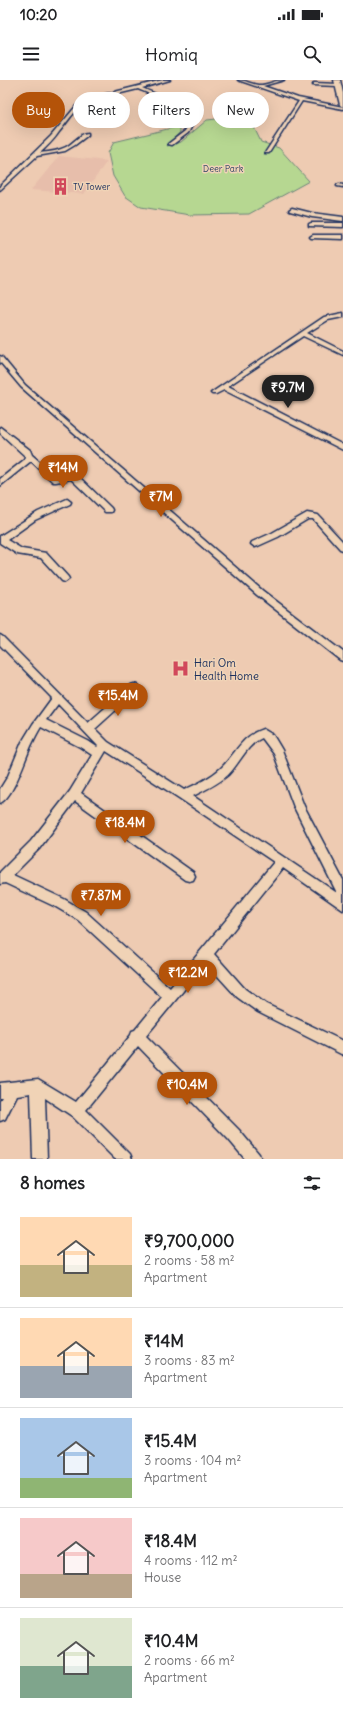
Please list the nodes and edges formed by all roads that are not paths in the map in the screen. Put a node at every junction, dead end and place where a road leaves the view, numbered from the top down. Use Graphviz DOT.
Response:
graph roads {
  1 [pos="168,80"];
  2 [pos="244,80"];
  3 [pos="282,80"];
  4 [pos="314,84"];
  5 [pos="259,86"];
  6 [pos="138,87"];
  7 [pos="340,87"];
  8 [pos="301,100"];
  9 [pos="343,107"];
  10 [pos="86,134"];
  11 [pos="170,144"];
  12 [pos="267,152"];
  13 [pos="35,155"];
  14 [pos="0,189"];
  15 [pos="292,210"];
  16 [pos="343,219"];
  17 [pos="311,225"];
  18 [pos="343,225"];
  19 [pos="313,237"];
  20 [pos="343,237"];
  21 [pos="343,315"];
  22 [pos="302,333"];
  23 [pos="343,352"];
  24 [pos="0,358"];
  25 [pos="224,386"];
  26 [pos="214,393"];
  27 [pos="0,429"];
  28 [pos="343,448"];
  29 [pos="29,456"];
  30 [pos="0,483"];
  31 [pos="68,502"];
  32 [pos="108,510"];
  33 [pos="1,539"];
  34 [pos="255,544"];
  35 [pos="343,547"];
  36 [pos="65,579"];
  37 [pos="0,639"];
  38 [pos="343,657"];
  39 [pos="134,688"];
  40 [pos="57,698"];
  41 [pos="40,722"];
  42 [pos="88,730"];
  43 [pos="101,750"];
  44 [pos="74,794"];
  45 [pos="183,795"];
  46 [pos="0,798"];
  47 [pos="282,861"];
  48 [pos="189,876"];
  49 [pos="3,879"];
  50 [pos="343,892"];
  51 [pos="343,904"];
  52 [pos="206,954"];
  53 [pos="170,996"];
  54 [pos="137,1036"];
  55 [pos="343,1048"];
  56 [pos="38,1086"];
  57 [pos="7,1089"];
  58 [pos="76,1111"];
  59 [pos="0,1114"];
  60 [pos="40,1159"];
  61 [pos="125,1159"];
  62 [pos="254,1159"];
  1 -- 6 [label="street"];
  2 -- 5 [label="street"];
  3 -- 5 [label="street"];
  4 -- 7 [label="street"];
  5 -- 8 [label="street"];
  6 -- 11 [label="street"];
  6 -- 13 [label="street"];
  7 -- 9 [label="main road"];
  8 -- 9 [label="street"];
  8 -- 12 [label="street"];
  10 -- 13 [label="street"];
  13 -- 14 [label="street"];
  15 -- 16 [label="street"];
  17 -- 18 [label="street"];
  19 -- 20 [label="street"];
  21 -- 22 [label="street"];
  22 -- 23 [label="street"];
  22 -- 25 [label="street"];
  24 -- 38 [label="street"];
  25 -- 26 [label="street"];
  25 -- 28 [label="street"];
  27 -- 29 [label="street"];
  29 -- 30 [label="street"];
  29 -- 32 [label="street"];
  31 -- 33 [label="street"];
  33 -- 36 [label="street"];
  34 -- 35 [label="street"];
  37 -- 40 [label="street"];
  39 -- 42 [label="street"];
  40 -- 41 [label="street"];
  40 -- 42 [label="street"];
  41 -- 43 [label="street"];
  41 -- 46 [label="street"];
  42 -- 43 [label="street"];
  43 -- 44 [label="street"];
  43 -- 45 [label="street"];
  44 -- 48 [label="street"];
  44 -- 49 [label="street"];
  45 -- 47 [label="street"];
  45 -- 50 [label="street"];
  47 -- 51 [label="street"];
  47 -- 52 [label="street"];
  49 -- 53 [label="street"];
  52 -- 53 [label="street"];
  52 -- 55 [label="street"];
  53 -- 54 [label="street"];
  54 -- 58 [label="street"];
  54 -- 62 [label="street"];
  56 -- 57 [label="street"];
  56 -- 58 [label="street"];
  56 -- 60 [label="street"];
  57 -- 59 [label="street"];
  58 -- 61 [label="street"];
}
